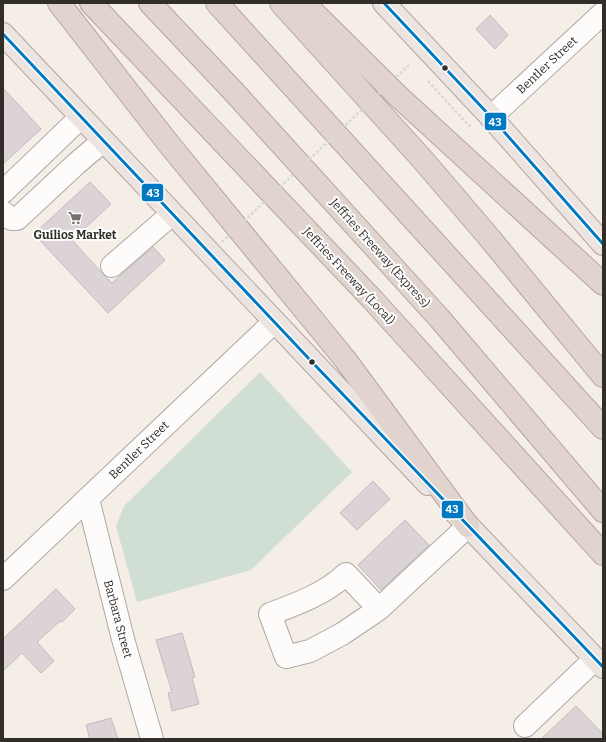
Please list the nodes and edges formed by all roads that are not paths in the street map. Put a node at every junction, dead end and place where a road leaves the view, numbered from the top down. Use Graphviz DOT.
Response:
graph roads {
  1 [pos="59,3"];
  2 [pos="91,3"];
  3 [pos="150,3"];
  4 [pos="217,3"];
  5 [pos="281,3"];
  6 [pos="304,3"];
  7 [pos="384,3"];
  8 [pos="603,13"];
  9 [pos="3,34"];
  10 [pos="81,117"];
  11 [pos="491,117"];
  12 [pos="103,141"];
  13 [pos="3,192"];
  14 [pos="3,212"];
  15 [pos="172,214"];
  16 [pos="603,244"];
  17 [pos="112,266"];
  18 [pos="603,284"];
  19 [pos="274,322"];
  20 [pos="603,376"];
  21 [pos="603,428"];
  22 [pos="88,499"];
  23 [pos="603,510"];
  24 [pos="468,526"];
  25 [pos="603,554"];
  26 [pos="3,579"];
  27 [pos="373,602"];
  28 [pos="599,663"];
  29 [pos="525,726"];
  30 [pos="152,739"];
  1 -- 24 [label="highway"];
  2 -- 25 [label="highway, Jeffries Freeway (Local)"];
  3 -- 23 [label="highway, Jeffries Freeway (Express)"];
  4 -- 21 [label="highway"];
  5 -- 20 [label="highway"];
  6 -- 18 [label="highway"];
  7 -- 11 [label="main road"];
  8 -- 11 [label="street, Bentler Street"];
  9 -- 10 [label="main road"];
  10 -- 12 [label="main road"];
  10 -- 13 [label="street"];
  11 -- 16 [label="main road"];
  12 -- 14 [label="street"];
  12 -- 15 [label="main road"];
  15 -- 17 [label="street"];
  15 -- 19 [label="main road"];
  19 -- 22 [label="street, Bentler Street"];
  19 -- 24 [label="main road"];
  22 -- 26 [label="street, Bentler Street"];
  22 -- 30 [label="street, Barbara Street"];
  24 -- 27 [label="street"];
  24 -- 28 [label="main road"];
  27 -- 27 [label="street"];
  28 -- 29 [label="street"];
}
